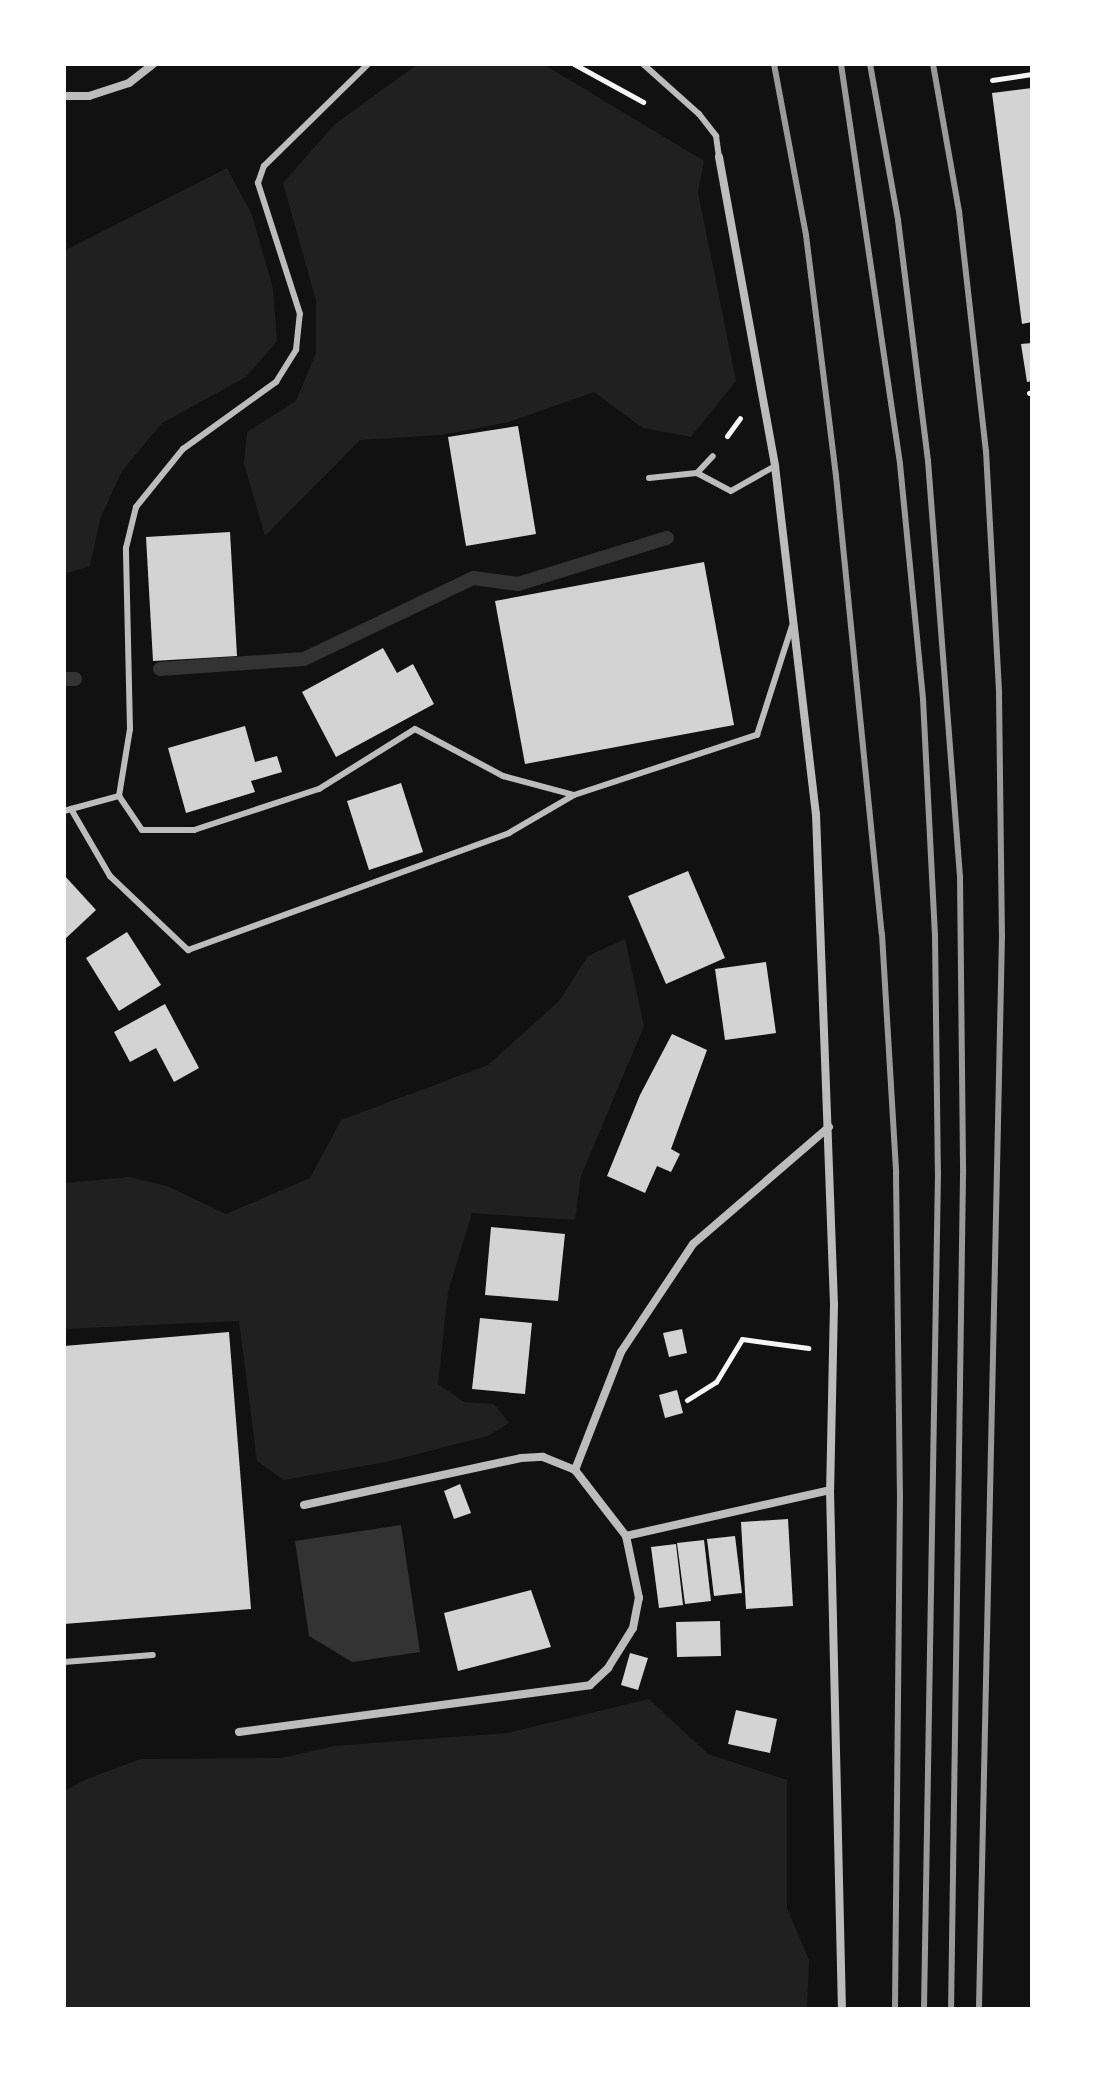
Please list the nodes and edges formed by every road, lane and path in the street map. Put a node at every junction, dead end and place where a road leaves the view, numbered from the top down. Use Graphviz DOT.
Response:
graph roads {
  1 [pos="153,64"];
  2 [pos="368,64"];
  3 [pos="643,64"];
  4 [pos="1032,74"];
  5 [pos="992,80"];
  6 [pos="64,96"];
  7 [pos="719,157"];
  8 [pos="713,456"];
  9 [pos="775,466"];
  10 [pos="697,473"];
  11 [pos="649,478"];
  12 [pos="792,626"];
  13 [pos="574,795"];
  14 [pos="119,796"];
  15 [pos="68,810"];
  16 [pos="829,1127"];
  17 [pos="805,1348"];
  18 [pos="687,1400"];
  19 [pos="575,1470"];
  20 [pos="830,1490"];
  21 [pos="304,1505"];
  22 [pos="626,1536"];
  23 [pos="153,1655"];
  24 [pos="64,1662"];
  25 [pos="239,1732"];
  26 [pos="842,2009"];
  1 -- 6 [label="street"];
  2 -- 14 [label="lane"];
  3 -- 7 [label="lane"];
  4 -- 5 [label="path"];
  7 -- 9 [label="street"];
  8 -- 10 [label="lane"];
  9 -- 10 [label="lane"];
  9 -- 12 [label="street"];
  10 -- 11 [label="lane"];
  12 -- 13 [label="lane"];
  12 -- 16 [label="street"];
  13 -- 14 [label="lane"];
  13 -- 15 [label="lane"];
  14 -- 15 [label="lane"];
  16 -- 19 [label="street"];
  16 -- 20 [label="street"];
  17 -- 18 [label="path"];
  19 -- 21 [label="street"];
  19 -- 22 [label="street"];
  20 -- 22 [label="street"];
  20 -- 26 [label="street"];
  22 -- 25 [label="street"];
  23 -- 24 [label="lane"];
}
